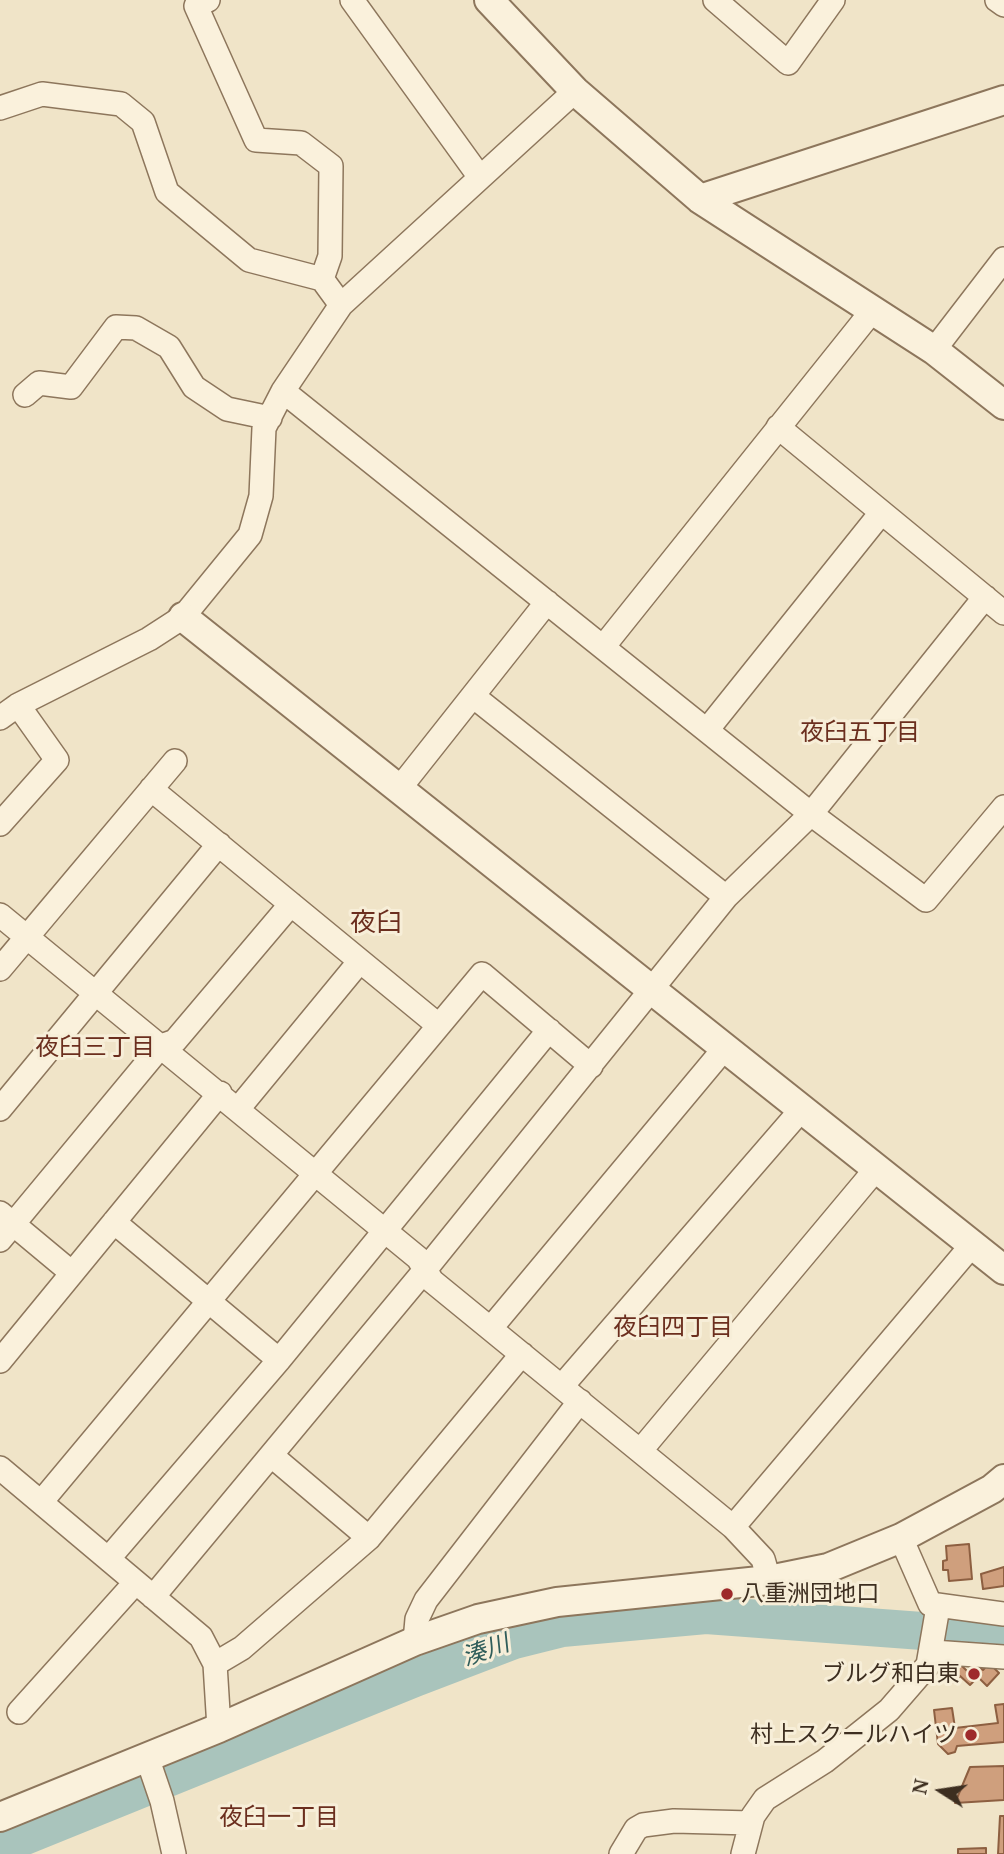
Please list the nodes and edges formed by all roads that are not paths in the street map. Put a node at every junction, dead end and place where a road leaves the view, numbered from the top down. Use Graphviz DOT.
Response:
graph roads {
  1 [pos="208,0"];
  2 [pos="352,0"];
  3 [pos="489,0"];
  4 [pos="715,0"];
  5 [pos="833,0"];
  6 [pos="997,0"];
  7 [pos="1004,5"];
  8 [pos="575,91"];
  9 [pos="1004,100"];
  10 [pos="0,108"];
  11 [pos="479,176"];
  12 [pos="700,199"];
  13 [pos="1004,260"];
  14 [pos="322,279"];
  15 [pos="341,305"];
  16 [pos="872,311"];
  17 [pos="934,350"];
  18 [pos="283,391"];
  19 [pos="25,395"];
  20 [pos="1004,405"];
  21 [pos="270,418"];
  22 [pos="778,427"];
  23 [pos="881,513"];
  24 [pos="985,597"];
  25 [pos="547,602"];
  26 [pos="1004,613"];
  27 [pos="183,617"];
  28 [pos="603,647"];
  29 [pos="473,696"];
  30 [pos="9,711"];
  31 [pos="707,730"];
  32 [pos="174,761"];
  33 [pos="151,789"];
  34 [pos="399,789"];
  35 [pos="1004,807"];
  36 [pos="811,814"];
  37 [pos="0,824"];
  38 [pos="219,844"];
  39 [pos="726,897"];
  40 [pos="291,904"];
  41 [pos="0,915"];
  42 [pos="27,937"];
  43 [pos="360,961"];
  44 [pos="0,969"];
  45 [pos="651,992"];
  46 [pos="95,993"];
  47 [pos="438,1025"];
  48 [pos="549,1030"];
  49 [pos="161,1046"];
  50 [pos="723,1050"];
  51 [pos="591,1066"];
  52 [pos="220,1093"];
  53 [pos="0,1109"];
  54 [pos="239,1109"];
  55 [pos="801,1110"];
  56 [pos="876,1169"];
  57 [pos="316,1174"];
  58 [pos="114,1222"];
  59 [pos="5,1225"];
  60 [pos="384,1230"];
  61 [pos="972,1245"];
  62 [pos="425,1270"];
  63 [pos="1004,1270"];
  64 [pos="72,1273"];
  65 [pos="210,1302"];
  66 [pos="491,1328"];
  67 [pos="522,1354"];
  68 [pos="279,1360"];
  69 [pos="0,1361"];
  70 [pos="562,1387"];
  71 [pos="580,1401"];
  72 [pos="641,1450"];
  73 [pos="272,1456"];
  74 [pos="0,1468"];
  75 [pos="1004,1479"];
  76 [pos="42,1501"];
  77 [pos="733,1527"];
  78 [pos="369,1538"];
  79 [pos="901,1538"];
  80 [pos="109,1558"];
  81 [pos="769,1580"];
  82 [pos="144,1590"];
  83 [pos="937,1611"];
  84 [pos="1004,1614"];
  85 [pos="415,1641"];
  86 [pos="933,1648"];
  87 [pos="1004,1657"];
  88 [pos="215,1664"];
  89 [pos="19,1712"];
  90 [pos="219,1728"];
  91 [pos="147,1757"];
  92 [pos="0,1817"];
  93 [pos="751,1823"];
  94 [pos="174,1854"];
  95 [pos="621,1854"];
  96 [pos="743,1854"];
  1 -- 14 [label="street"];
  2 -- 11 [label="street"];
  3 -- 8 [label="street"];
  4 -- 5 [label="street"];
  6 -- 7 [label="street"];
  8 -- 11 [label="street"];
  8 -- 12 [label="street"];
  9 -- 12 [label="street"];
  10 -- 14 [label="street"];
  11 -- 15 [label="street"];
  12 -- 16 [label="street"];
  13 -- 17 [label="street"];
  14 -- 15 [label="street"];
  15 -- 18 [label="street"];
  16 -- 17 [label="street"];
  16 -- 22 [label="street"];
  17 -- 20 [label="street"];
  18 -- 21 [label="street"];
  18 -- 25 [label="street"];
  19 -- 21 [label="street"];
  21 -- 27 [label="street"];
  22 -- 23 [label="street"];
  22 -- 28 [label="street"];
  23 -- 24 [label="street"];
  23 -- 31 [label="street"];
  24 -- 26 [label="street"];
  24 -- 36 [label="street"];
  25 -- 28 [label="street"];
  25 -- 29 [label="street"];
  27 -- 30 [label="street"];
  27 -- 34 [label="street"];
  28 -- 31 [label="street"];
  29 -- 34 [label="street"];
  29 -- 39 [label="street"];
  30 -- 37 [label="street"];
  31 -- 36 [label="street"];
  32 -- 33 [label="street"];
  33 -- 38 [label="street"];
  33 -- 42 [label="street"];
  34 -- 45 [label="street"];
  35 -- 36 [label="street"];
  36 -- 39 [label="street"];
  38 -- 40 [label="street"];
  38 -- 46 [label="street"];
  39 -- 45 [label="street"];
  40 -- 43 [label="street"];
  40 -- 49 [label="street"];
  41 -- 42 [label="street"];
  42 -- 44 [label="street"];
  42 -- 46 [label="street"];
  43 -- 47 [label="street"];
  43 -- 54 [label="street"];
  45 -- 50 [label="street"];
  45 -- 51 [label="street"];
  46 -- 49 [label="street"];
  46 -- 53 [label="street"];
  47 -- 48 [label="street"];
  47 -- 57 [label="street"];
  48 -- 51 [label="street"];
  48 -- 60 [label="street"];
  49 -- 52 [label="street"];
  49 -- 59 [label="street"];
  50 -- 55 [label="street"];
  50 -- 66 [label="street"];
  51 -- 62 [label="street"];
  52 -- 54 [label="street"];
  52 -- 58 [label="street"];
  54 -- 57 [label="street"];
  55 -- 56 [label="street"];
  55 -- 70 [label="street"];
  56 -- 61 [label="street"];
  56 -- 72 [label="street"];
  57 -- 60 [label="street"];
  57 -- 65 [label="street"];
  58 -- 64 [label="street"];
  58 -- 65 [label="street"];
  59 -- 64 [label="street"];
  60 -- 62 [label="street"];
  60 -- 68 [label="street"];
  61 -- 63 [label="street"];
  61 -- 77 [label="street"];
  62 -- 66 [label="street"];
  62 -- 73 [label="street"];
  64 -- 69 [label="street"];
  65 -- 68 [label="street"];
  65 -- 76 [label="street"];
  66 -- 67 [label="street"];
  67 -- 70 [label="street"];
  67 -- 78 [label="street"];
  68 -- 80 [label="street"];
  70 -- 71 [label="street"];
  71 -- 72 [label="street"];
  71 -- 85 [label="street"];
  72 -- 77 [label="street"];
  73 -- 78 [label="street"];
  73 -- 82 [label="street"];
  74 -- 76 [label="street"];
  75 -- 79 [label="street"];
  76 -- 80 [label="street"];
  77 -- 81 [label="street"];
  78 -- 88 [label="street"];
  79 -- 81 [label="street"];
  79 -- 83 [label="street"];
  80 -- 82 [label="street"];
  81 -- 85 [label="street"];
  82 -- 88 [label="street"];
  82 -- 89 [label="street"];
  83 -- 84 [label="street"];
  83 -- 86 [label="street"];
  85 -- 90 [label="street"];
  86 -- 87 [label="street"];
  86 -- 93 [label="street"];
  88 -- 90 [label="street"];
  90 -- 91 [label="street"];
  91 -- 92 [label="street"];
  91 -- 94 [label="street"];
  93 -- 95 [label="street"];
  93 -- 96 [label="street"];
}
